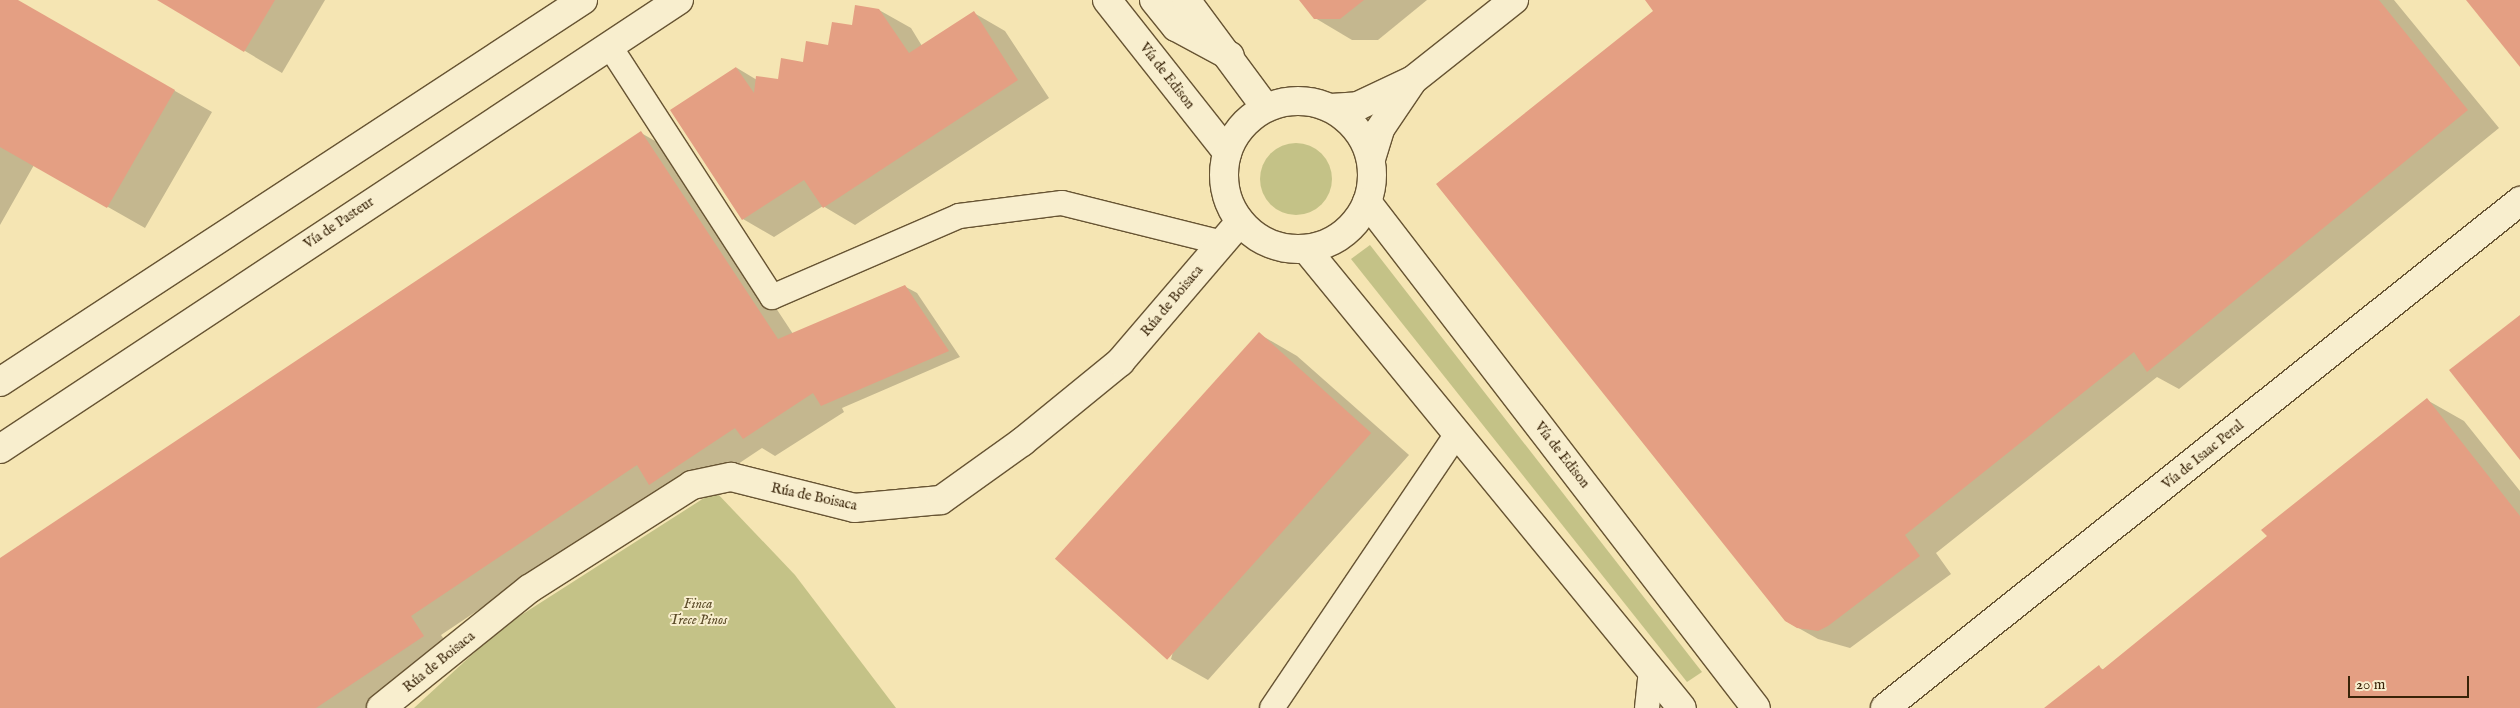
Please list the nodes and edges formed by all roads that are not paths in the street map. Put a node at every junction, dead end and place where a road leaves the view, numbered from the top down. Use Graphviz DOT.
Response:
graph roads {
  1 [pos="583,0"];
  2 [pos="678,0"];
  3 [pos="1107,0"];
  4 [pos="1154,0"];
  5 [pos="1186,0"];
  6 [pos="1514,0"];
  7 [pos="609,45"];
  8 [pos="1230,56"];
  9 [pos="1413,80"];
  10 [pos="1266,108"];
  11 [pos="1332,108"];
  12 [pos="1227,152"];
  13 [pos="1371,159"];
  14 [pos="2520,201"];
  15 [pos="1368,202"];
  16 [pos="1240,222"];
  17 [pos="1222,243"];
  18 [pos="1306,249"];
  19 [pos="0,382"];
  20 [pos="1457,434"];
  21 [pos="0,449"];
  22 [pos="1651,670"];
  23 [pos="1757,707"];
  24 [pos="381,708"];
  25 [pos="1272,708"];
  26 [pos="1646,708"];
  27 [pos="1682,708"];
  28 [pos="1884,708"];
  1 -- 19 [label="street"];
  2 -- 7 [label="street, Vía de Pasteur"];
  3 -- 12 [label="street, Vía de Edison"];
  4 -- 8 [label="street"];
  5 -- 8 [label="street"];
  6 -- 9 [label="street"];
  7 -- 17 [label="lane"];
  7 -- 21 [label="street, Vía de Pasteur"];
  8 -- 10 [label="street"];
  9 -- 11 [label="street"];
  9 -- 13 [label="street"];
  10 -- 11 [label="street"];
  10 -- 12 [label="street"];
  11 -- 13 [label="street"];
  12 -- 16 [label="street"];
  13 -- 15 [label="street"];
  14 -- 28 [label="street, Vía de Isaac Peral"];
  15 -- 18 [label="street"];
  15 -- 23 [label="street, Vía de Edison"];
  16 -- 17 [label="street, Rúa de Boisaca"];
  16 -- 18 [label="street"];
  17 -- 24 [label="street, Rúa de Boisaca"];
  18 -- 20 [label="street"];
  20 -- 22 [label="street"];
  20 -- 25 [label="lane"];
  22 -- 26 [label="lane"];
  22 -- 27 [label="street"];
}
